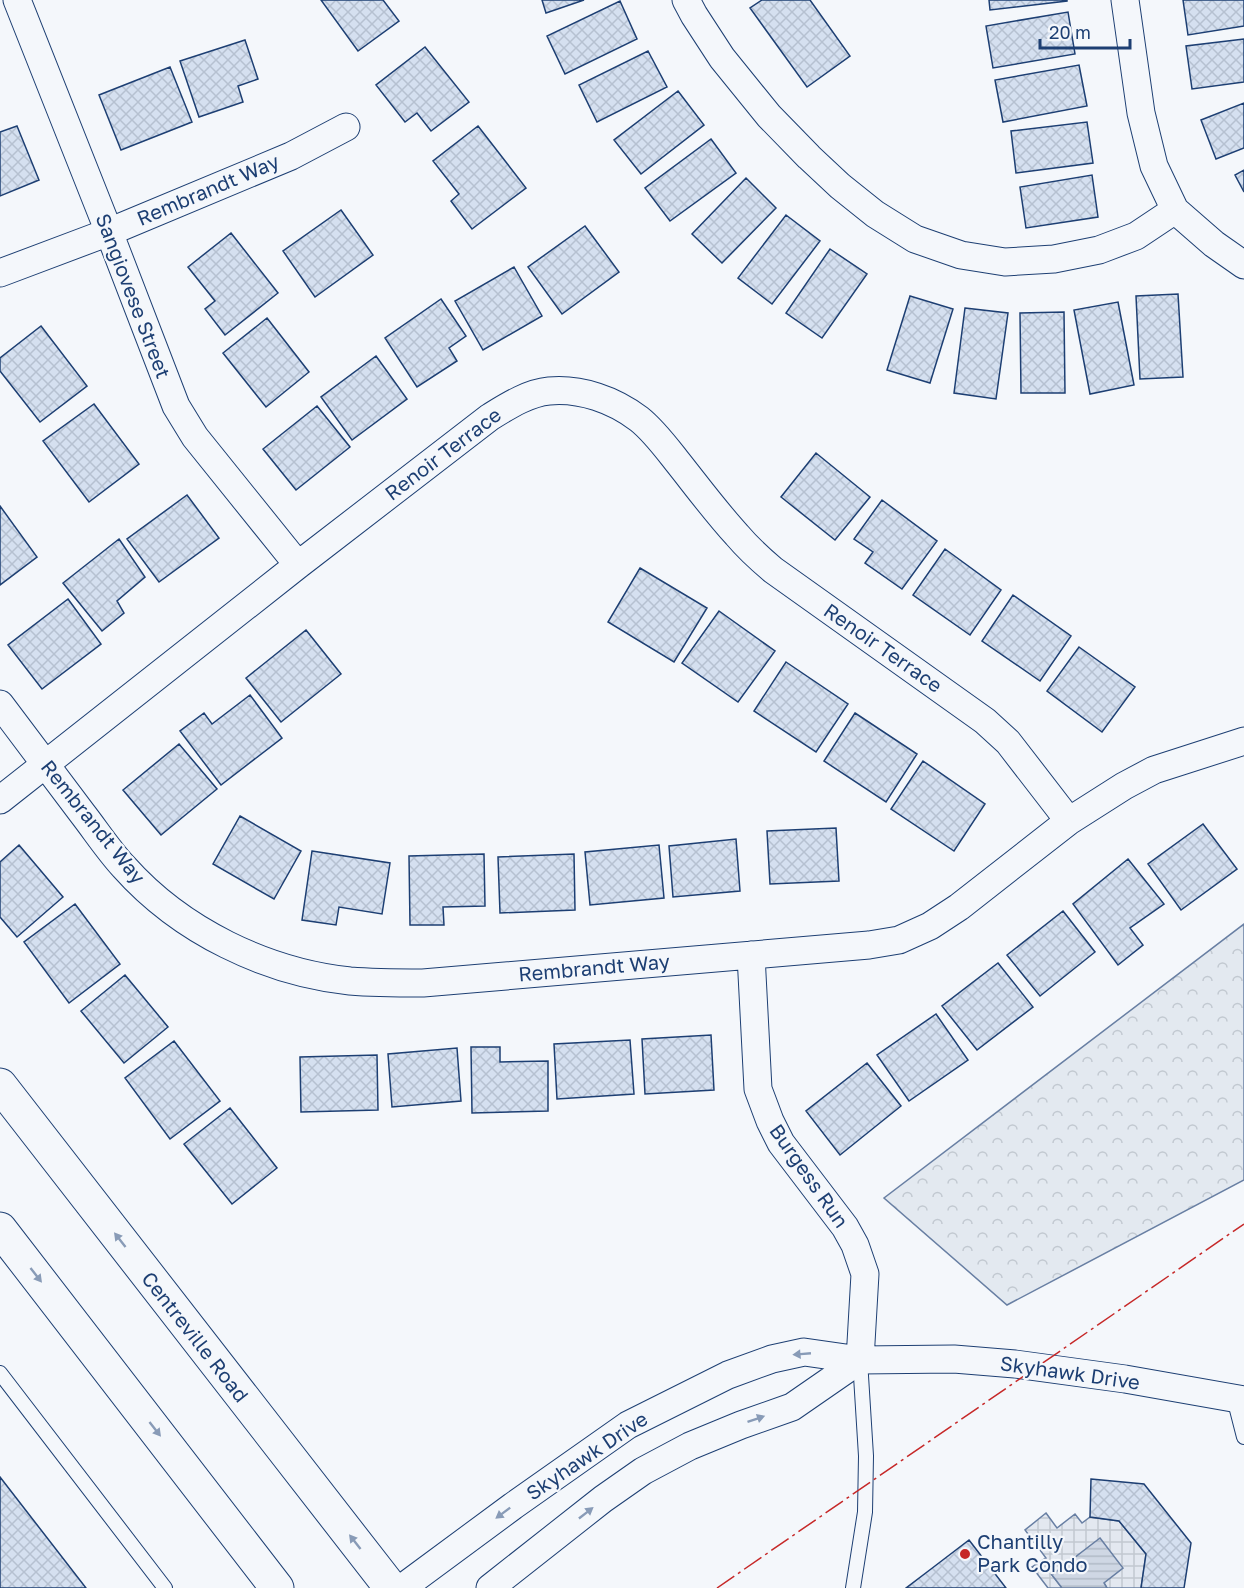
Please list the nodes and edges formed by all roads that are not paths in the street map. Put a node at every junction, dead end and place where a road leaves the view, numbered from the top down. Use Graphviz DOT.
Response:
graph roads {
  1 [pos="17,0"];
  2 [pos="686,0"];
  3 [pos="1125,0"];
  4 [pos="346,127"];
  5 [pos="1175,210"];
  6 [pos="109,231"];
  7 [pos="1244,265"];
  8 [pos="0,273"];
  9 [pos="298,565"];
  10 [pos="0,704"];
  11 [pos="1244,741"];
  12 [pos="45,764"];
  13 [pos="0,800"];
  14 [pos="1069,821"];
  15 [pos="751,955"];
  16 [pos="0,1085"];
  17 [pos="0,1229"];
  18 [pos="860,1360"];
  19 [pos="0,1373"];
  20 [pos="1239,1399"];
  21 [pos="1244,1437"];
  22 [pos="165,1588"];
  23 [pos="277,1588"];
  24 [pos="391,1588"];
  25 [pos="402,1588"];
  26 [pos="490,1588"];
  27 [pos="853,1588"];
  1 -- 6 [label="street, Sangiovese Street"];
  2 -- 5 [label="street"];
  3 -- 5 [label="street"];
  4 -- 6 [label="street, Rembrandt Way"];
  5 -- 7 [label="street"];
  6 -- 8 [label="street, Rembrandt Way"];
  6 -- 9 [label="street, Sangiovese Street"];
  9 -- 12 [label="street, Renoir Terrace"];
  9 -- 14 [label="street, Renoir Terrace"];
  10 -- 12 [label="street, Rembrandt Way"];
  11 -- 14 [label="street, Rembrandt Way"];
  12 -- 13 [label="street, Renoir Terrace"];
  12 -- 15 [label="street, Rembrandt Way"];
  14 -- 15 [label="street, Rembrandt Way"];
  15 -- 18 [label="street, Burgess Run"];
  24 -- 16 [label="main road, Centreville Road, one-way"];
  17 -- 23 [label="main road, one-way"];
  18 -- 20 [label="street, Skyhawk Drive"];
  18 -- 25 [label="street, Skyhawk Drive, one-way"];
  26 -- 18 [label="street, one-way"];
  18 -- 27 [label="lane"];
  19 -- 22 [label="lane"];
  20 -- 21 [label="lane"];
}
